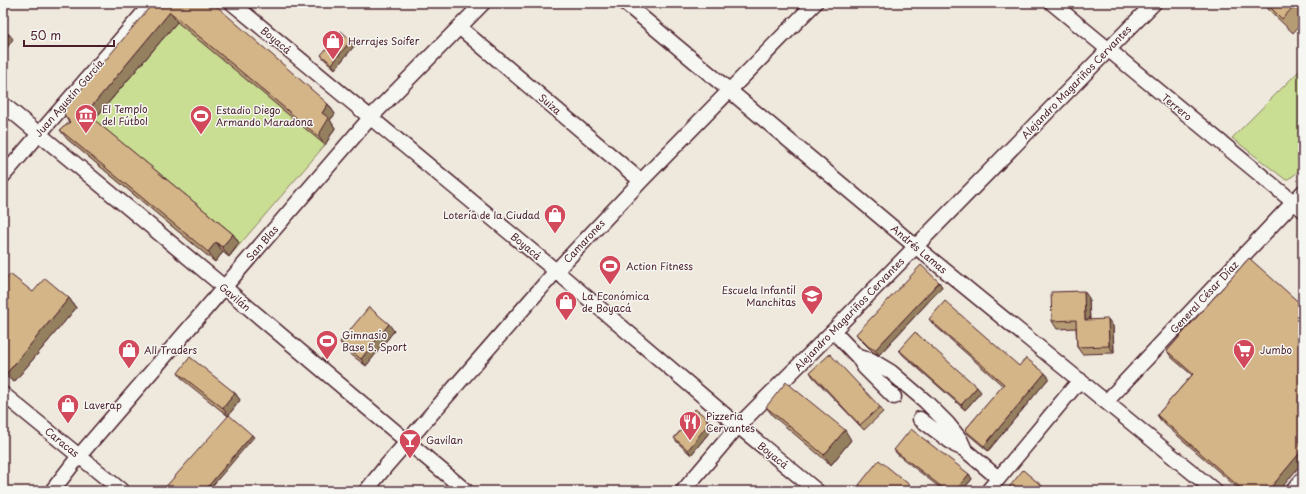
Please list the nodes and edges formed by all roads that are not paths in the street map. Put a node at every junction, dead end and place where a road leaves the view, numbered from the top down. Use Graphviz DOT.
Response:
graph roads {
  1 [pos="152,3"];
  2 [pos="232,3"];
  3 [pos="483,3"];
  4 [pos="625,3"];
  5 [pos="815,3"];
  6 [pos="1052,3"];
  7 [pos="1154,3"];
  8 [pos="459,27"];
  9 [pos="1108,50"];
  10 [pos="731,90"];
  11 [pos="3,104"];
  12 [pos="370,118"];
  13 [pos="38,134"];
  14 [pos="3,176"];
  15 [pos="641,181"];
  16 [pos="1300,201"];
  17 [pos="915,246"];
  18 [pos="556,271"];
  19 [pos="224,287"];
  20 [pos="833,331"];
  21 [pos="858,357"];
  22 [pos="1080,380"];
  23 [pos="3,394"];
  24 [pos="894,397"];
  25 [pos="1106,402"];
  26 [pos="920,419"];
  27 [pos="738,426"];
  28 [pos="407,442"];
  29 [pos="965,450"];
  30 [pos="79,456"];
  31 [pos="998,478"];
  32 [pos="1303,479"];
  33 [pos="52,491"];
  34 [pos="122,491"];
  35 [pos="366,491"];
  36 [pos="466,491"];
  37 [pos="683,491"];
  38 [pos="817,491"];
  39 [pos="988,491"];
  40 [pos="1215,491"];
  41 [pos="1293,491"];
  1 -- 13 [label="street, Juan Agustín García"];
  2 -- 12 [label="street, Boyacá"];
  3 -- 8 [label="street, San Blas"];
  4 -- 10 [label="street, Andrés Lamas"];
  5 -- 10 [label="street, Camarones"];
  6 -- 9 [label="street, Terrero"];
  7 -- 9 [label="street, Alejandro Magariños Cervantes"];
  8 -- 12 [label="street, San Blas"];
  8 -- 15 [label="street, Suiza"];
  9 -- 16 [label="street, Terrero"];
  9 -- 17 [label="street, Alejandro Magariños Cervantes"];
  10 -- 15 [label="street, Camarones"];
  10 -- 17 [label="street, Andrés Lamas"];
  11 -- 13 [label="street, Gavilán"];
  12 -- 18 [label="street, Boyacá"];
  12 -- 19 [label="street, San Blas"];
  13 -- 14 [label="street, Juan Agustín García"];
  13 -- 19 [label="street, Gavilán"];
  15 -- 18 [label="street, Camarones"];
  16 -- 25 [label="street, General César Díaz"];
  17 -- 20 [label="street, Alejandro Magariños Cervantes"];
  17 -- 22 [label="street, Andrés Lamas"];
  18 -- 27 [label="street, Boyacá"];
  18 -- 28 [label="street, Camarones"];
  19 -- 28 [label="street, Gavilán"];
  19 -- 30 [label="street, San Blas"];
  20 -- 21 [label="street"];
  20 -- 27 [label="street, Alejandro Magariños Cervantes"];
  21 -- 24 [label="street"];
  21 -- 29 [label="street"];
  22 -- 25 [label="street, Andrés Lamas"];
  22 -- 31 [label="street"];
  23 -- 30 [label="street, Caracas"];
  25 -- 40 [label="street, Andrés Lamas"];
  26 -- 29 [label="street"];
  27 -- 37 [label="street, Alejandro Magariños Cervantes"];
  27 -- 38 [label="street, Boyacá"];
  28 -- 35 [label="street, Camarones"];
  28 -- 36 [label="street, Gavilán"];
  29 -- 31 [label="street"];
  30 -- 33 [label="street, San Blas"];
  30 -- 34 [label="street, Caracas"];
  31 -- 39 [label="street"];
  32 -- 41 [label="street"];
}
